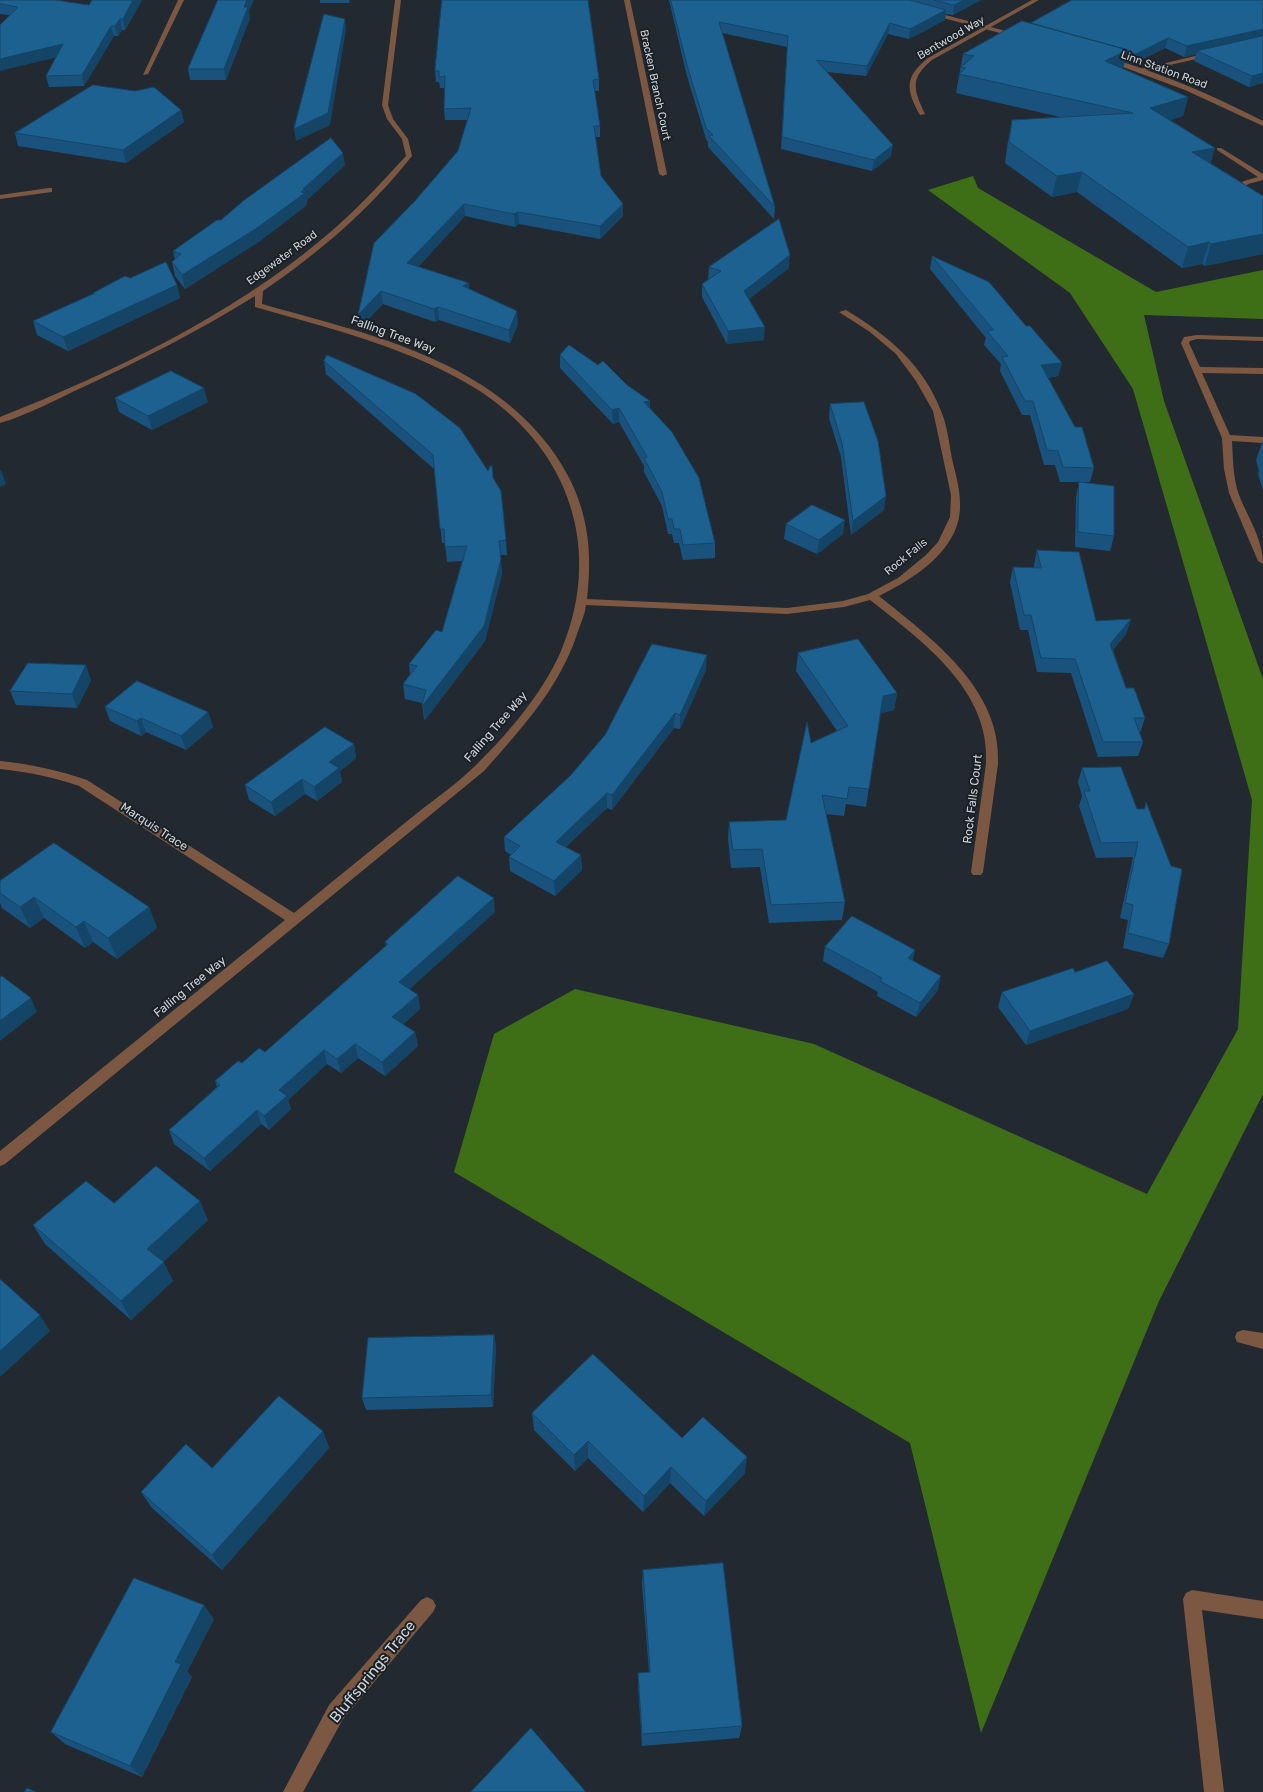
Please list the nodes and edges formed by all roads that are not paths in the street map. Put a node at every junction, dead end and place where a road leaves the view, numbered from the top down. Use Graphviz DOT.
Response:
graph roads {
  1 [pos="182,0"];
  2 [pos="398,0"];
  3 [pos="627,0"];
  4 [pos="1036,0"];
  5 [pos="926,12"];
  6 [pos="988,28"];
  7 [pos="1031,38"];
  8 [pos="1218,52"];
  9 [pos="1105,59"];
  10 [pos="1139,70"];
  11 [pos="145,74"];
  12 [pos="922,114"];
  13 [pos="1263,124"];
  14 [pos="1219,149"];
  15 [pos="663,174"];
  16 [pos="1263,178"];
  17 [pos="49,190"];
  18 [pos="0,197"];
  19 [pos="1263,203"];
  20 [pos="259,291"];
  21 [pos="843,312"];
  22 [pos="1263,339"];
  23 [pos="1196,370"];
  24 [pos="1263,371"];
  25 [pos="0,420"];
  26 [pos="1227,438"];
  27 [pos="1263,440"];
  28 [pos="1252,535"];
  29 [pos="1263,536"];
  30 [pos="1263,561"];
  31 [pos="872,596"];
  32 [pos="582,602"];
  33 [pos="0,765"];
  34 [pos="977,872"];
  35 [pos="294,920"];
  36 [pos="0,1160"];
  37 [pos="1243,1338"];
  38 [pos="1263,1341"];
  39 [pos="427,1606"];
  40 [pos="1263,1610"];
  41 [pos="293,1792"];
  42 [pos="1214,1792"];
  1 -- 11 [label="street"];
  2 -- 20 [label="street, Edgewater Road"];
  3 -- 15 [label="street, Bracken Branch Court"];
  4 -- 6 [label="street, Bentwood Way"];
  5 -- 6 [label="street"];
  6 -- 7 [label="street"];
  6 -- 12 [label="street, Bentwood Way"];
  8 -- 10 [label="street"];
  9 -- 10 [label="street, Linn Station Road"];
  10 -- 13 [label="street, Linn Station Road"];
  14 -- 16 [label="street"];
  16 -- 19 [label="street"];
  17 -- 18 [label="street"];
  20 -- 25 [label="street, Edgewater Road"];
  20 -- 32 [label="street, Falling Tree Way"];
  21 -- 31 [label="street, Rock Falls"];
  22 -- 23 [label="street"];
  23 -- 24 [label="street"];
  23 -- 26 [label="street"];
  26 -- 27 [label="street"];
  26 -- 28 [label="street"];
  28 -- 29 [label="street"];
  28 -- 30 [label="street"];
  31 -- 32 [label="street, Rock Falls"];
  31 -- 34 [label="street, Rock Falls Court"];
  32 -- 35 [label="street, Falling Tree Way"];
  33 -- 35 [label="street, Marquis Trace"];
  35 -- 36 [label="street, Falling Tree Way"];
  37 -- 38 [label="street"];
  39 -- 41 [label="street, Bluffsprings Trace"];
  40 -- 42 [label="street"];
}
